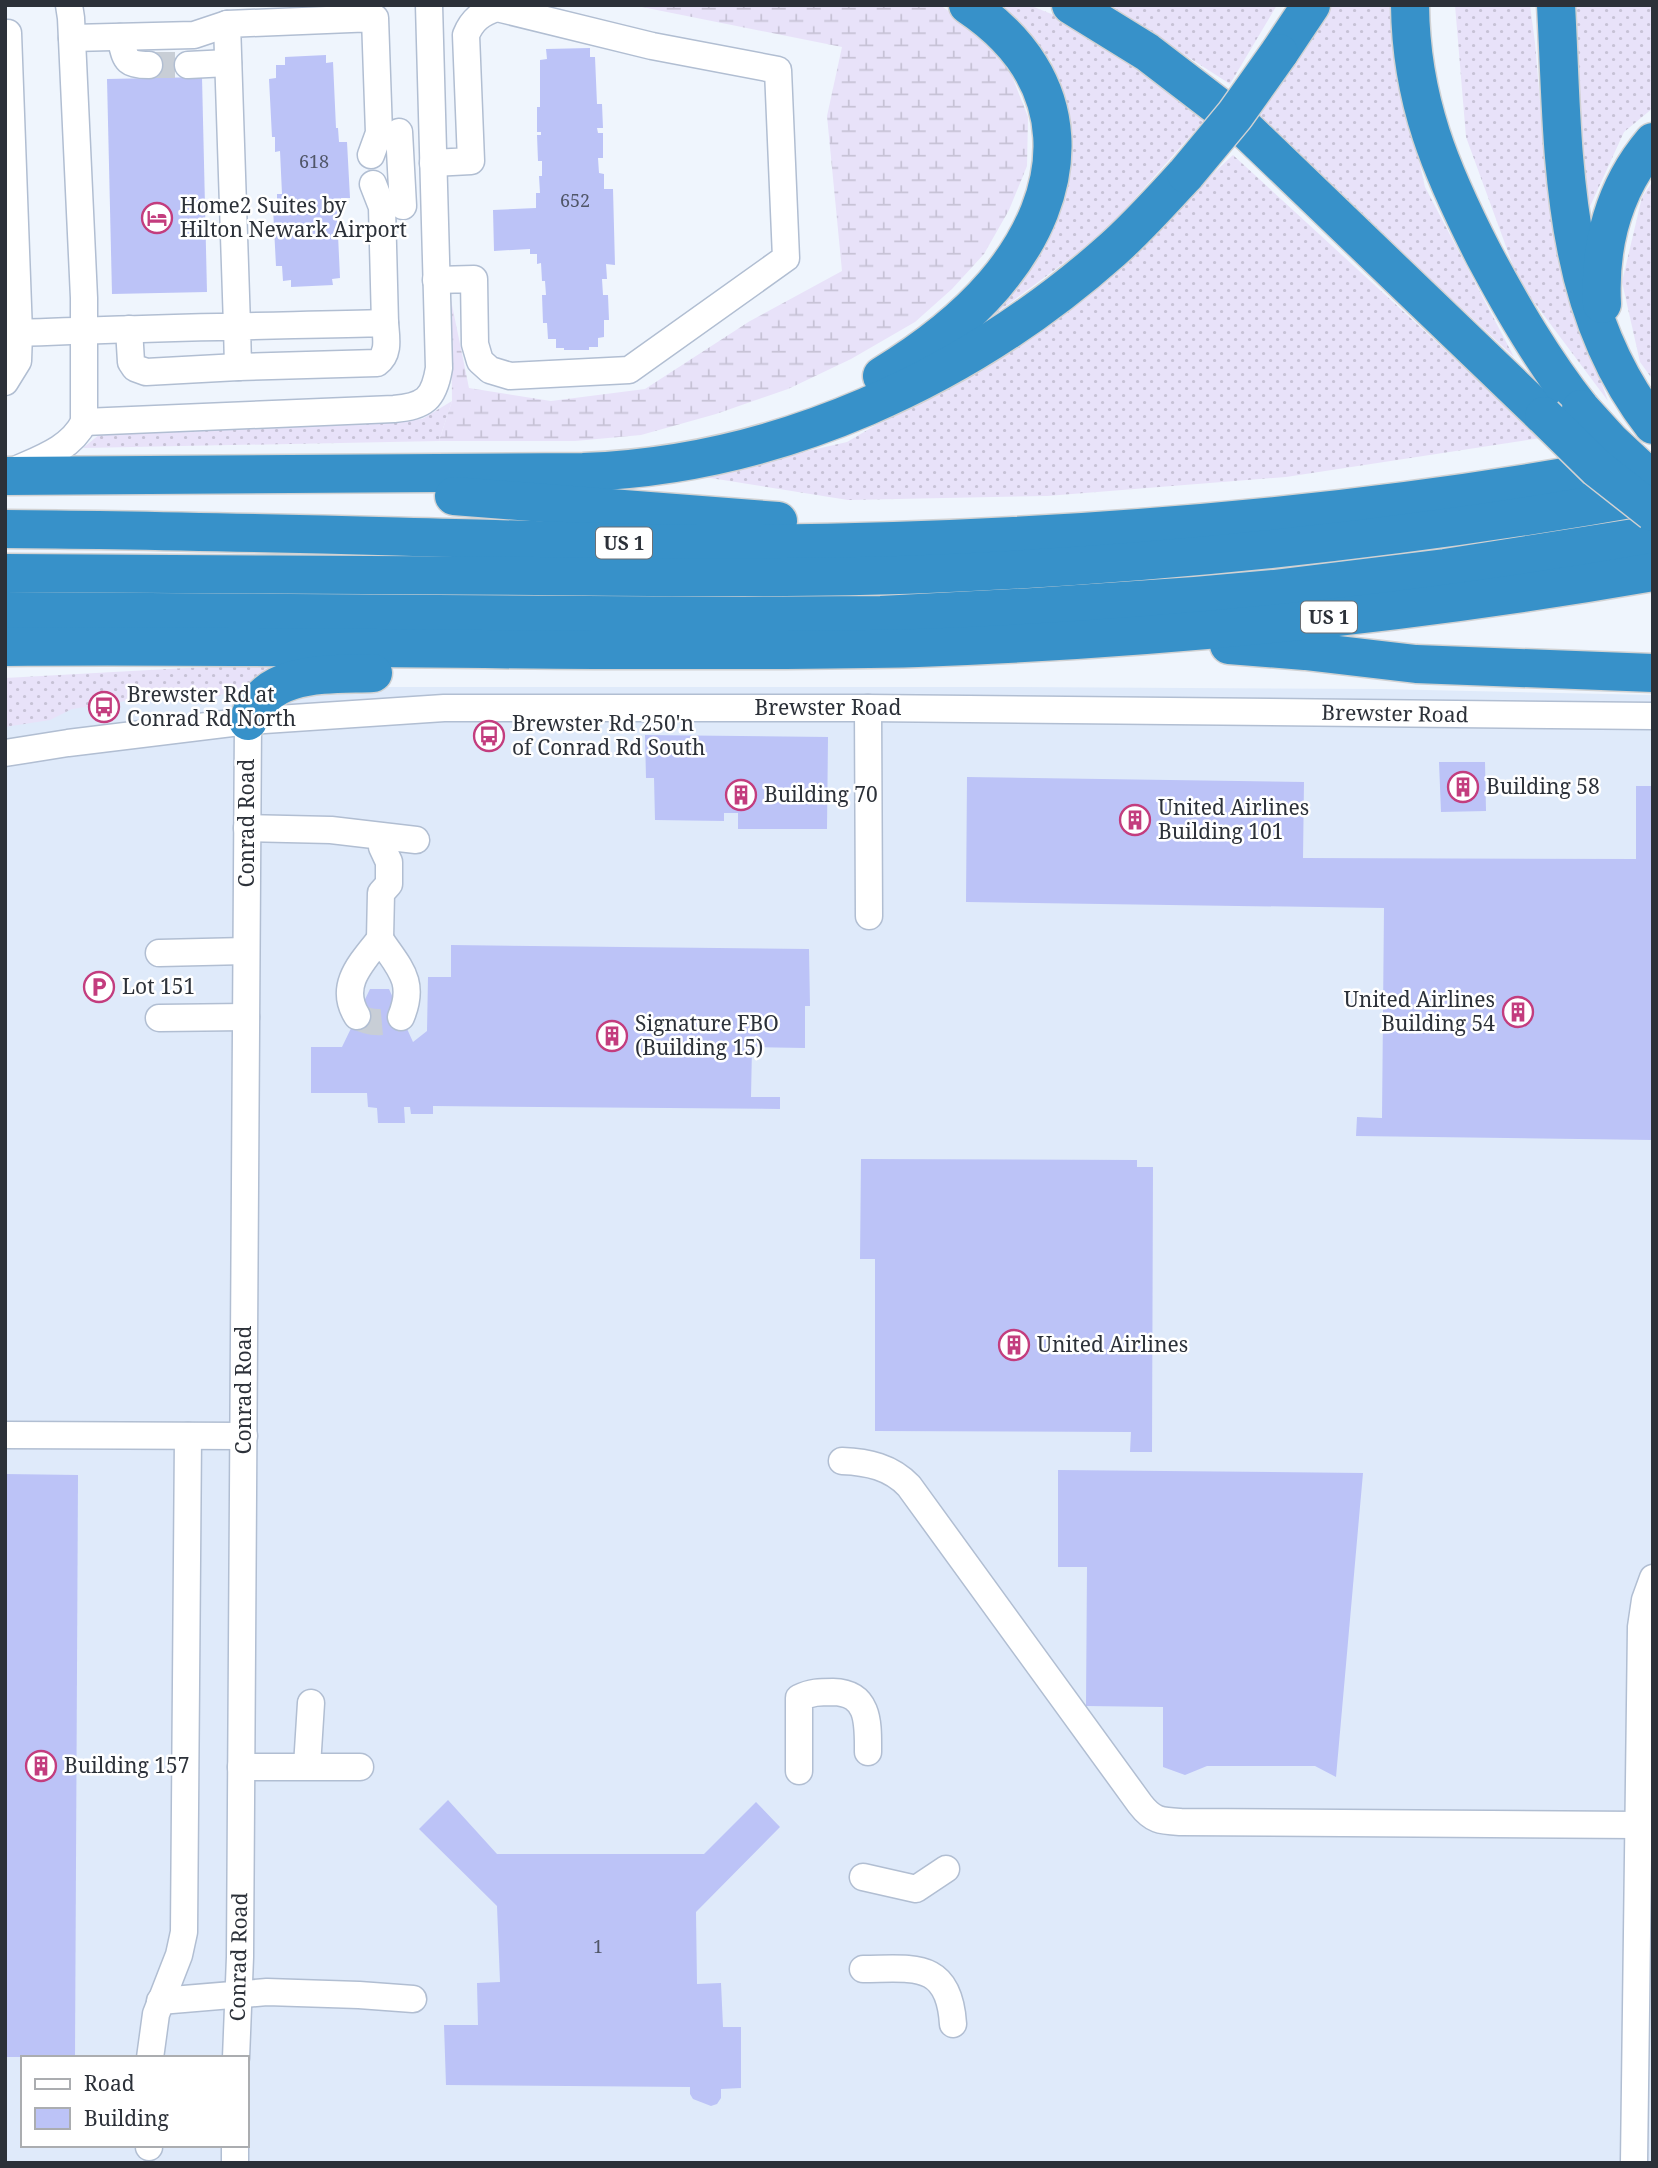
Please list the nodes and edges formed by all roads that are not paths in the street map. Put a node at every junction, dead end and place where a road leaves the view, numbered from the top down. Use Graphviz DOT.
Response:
graph roads {
  1 [pos="69,5"];
  2 [pos="429,5"];
  3 [pos="968,5"];
  4 [pos="1071,5"];
  5 [pos="1311,5"];
  6 [pos="1410,5"];
  7 [pos="1437,5"];
  8 [pos="1556,5"];
  9 [pos="227,24"];
  10 [pos="5,33"];
  11 [pos="120,37"];
  12 [pos="72,38"];
  13 [pos="228,63"];
  14 [pos="149,65"];
  15 [pos="188,65"];
  16 [pos="432,130"];
  17 [pos="383,140"];
  18 [pos="1653,142"];
  19 [pos="433,163"];
  20 [pos="386,199"];
  21 [pos="434,204"];
  22 [pos="436,280"];
  23 [pos="1499,282"];
  24 [pos="385,323"];
  25 [pos="237,326"];
  26 [pos="129,329"];
  27 [pos="84,330"];
  28 [pos="19,333"];
  29 [pos="238,368"];
  30 [pos="5,382"];
  31 [pos="1642,410"];
  32 [pos="84,422"];
  33 [pos="1653,437"];
  34 [pos="709,457"];
  35 [pos="1653,461"];
  36 [pos="302,473"];
  37 [pos="5,475"];
  38 [pos="1653,481"];
  39 [pos="1475,491"];
  40 [pos="1653,495"];
  41 [pos="1653,512"];
  42 [pos="5,529"];
  43 [pos="234,533"];
  44 [pos="1653,536"];
  45 [pos="1014,537"];
  46 [pos="1599,545"];
  47 [pos="1653,545"];
  48 [pos="5,549"];
  49 [pos="1653,572"];
  50 [pos="5,573"];
  51 [pos="7,638"];
  52 [pos="1003,644"];
  53 [pos="631,650"];
  54 [pos="1653,673"];
  55 [pos="868,708"];
  56 [pos="1653,716"];
  57 [pos="248,721"];
  58 [pos="5,753"];
  59 [pos="247,828"];
  60 [pos="416,840"];
  61 [pos="382,842"];
  62 [pos="869,916"];
  63 [pos="380,939"];
  64 [pos="246,951"];
  65 [pos="159,953"];
  66 [pos="357,1016"];
  67 [pos="246,1017"];
  68 [pos="401,1017"];
  69 [pos="159,1018"];
  70 [pos="5,1435"];
  71 [pos="188,1436"];
  72 [pos="244,1436"];
  73 [pos="842,1461"];
  74 [pos="1653,1578"];
  75 [pos="311,1703"];
  76 [pos="868,1752"];
  77 [pos="307,1766"];
  78 [pos="241,1767"];
  79 [pos="360,1767"];
  80 [pos="799,1771"];
  81 [pos="1638,1825"];
  82 [pos="946,1870"];
  83 [pos="863,1877"];
  84 [pos="863,1969"];
  85 [pos="240,1996"];
  86 [pos="413,1999"];
  87 [pos="160,2001"];
  88 [pos="953,2024"];
  89 [pos="150,2056"];
  90 [pos="236,2056"];
  91 [pos="1634,2163"];
  1 -- 12 [label="street"];
  2 -- 16 [label="street"];
  3 -- 34 [label="highway"];
  4 -- 41 [label="highway, bridge"];
  5 -- 34 [label="highway, bridge"];
  6 -- 23 [label="highway"];
  7 -- 23 [label="highway"];
  8 -- 31 [label="highway"];
  9 -- 11 [label="street"];
  9 -- 13 [label="street"];
  9 -- 17 [label="street"];
  10 -- 28 [label="street"];
  11 -- 12 [label="street"];
  11 -- 14 [label="street"];
  12 -- 27 [label="street"];
  13 -- 15 [label="street"];
  13 -- 25 [label="street"];
  16 -- 17 [label="street"];
  16 -- 19 [label="street"];
  17 -- 20 [label="street"];
  18 -- 31 [label="highway"];
  19 -- 21 [label="street"];
  19 -- 22 [label="street"];
  20 -- 21 [label="street"];
  20 -- 24 [label="street"];
  21 -- 22 [label="street"];
  22 -- 32 [label="street"];
  23 -- 38 [label="highway, bridge"];
  24 -- 25 [label="street"];
  24 -- 29 [label="street"];
  25 -- 26 [label="street"];
  25 -- 29 [label="street"];
  26 -- 27 [label="street"];
  26 -- 29 [label="street"];
  27 -- 28 [label="street"];
  27 -- 32 [label="street"];
  28 -- 30 [label="street"];
  32 -- 37 [label="street"];
  33 -- 39 [label="highway"];
  34 -- 36 [label="highway"];
  35 -- 39 [label="highway, US 1"];
  36 -- 37 [label="highway"];
  36 -- 45 [label="highway"];
  39 -- 45 [label="highway, US 1"];
  40 -- 50 [label="highway"];
  42 -- 43 [label="highway, US 1"];
  43 -- 45 [label="highway, US 1"];
  43 -- 48 [label="highway"];
  44 -- 46 [label="highway"];
  46 -- 47 [label="highway"];
  46 -- 51 [label="highway"];
  49 -- 52 [label="highway, US 1"];
  51 -- 53 [label="highway, US 1"];
  52 -- 53 [label="highway, US 1"];
  52 -- 54 [label="highway"];
  53 -- 57 [label="highway"];
  55 -- 56 [label="street, Brewster Road"];
  55 -- 57 [label="street, Brewster Road"];
  55 -- 62 [label="street"];
  57 -- 58 [label="street, Brewster Road"];
  57 -- 59 [label="street, Conrad Road"];
  59 -- 61 [label="street"];
  59 -- 64 [label="street, Conrad Road"];
  60 -- 61 [label="street"];
  61 -- 63 [label="street"];
  63 -- 66 [label="street"];
  63 -- 68 [label="street"];
  64 -- 65 [label="street"];
  64 -- 67 [label="street, Conrad Road"];
  67 -- 69 [label="street"];
  67 -- 72 [label="street, Conrad Road"];
  70 -- 71 [label="street"];
  71 -- 72 [label="street"];
  71 -- 87 [label="street"];
  72 -- 78 [label="street, Conrad Road"];
  73 -- 81 [label="street"];
  74 -- 81 [label="street"];
  75 -- 77 [label="street"];
  76 -- 80 [label="street"];
  77 -- 78 [label="street"];
  77 -- 79 [label="street"];
  78 -- 85 [label="street, Conrad Road"];
  81 -- 91 [label="street"];
  82 -- 83 [label="street"];
  84 -- 88 [label="street"];
  85 -- 86 [label="street"];
  85 -- 87 [label="street"];
  85 -- 90 [label="street, Conrad Road"];
  87 -- 89 [label="street"];
}
